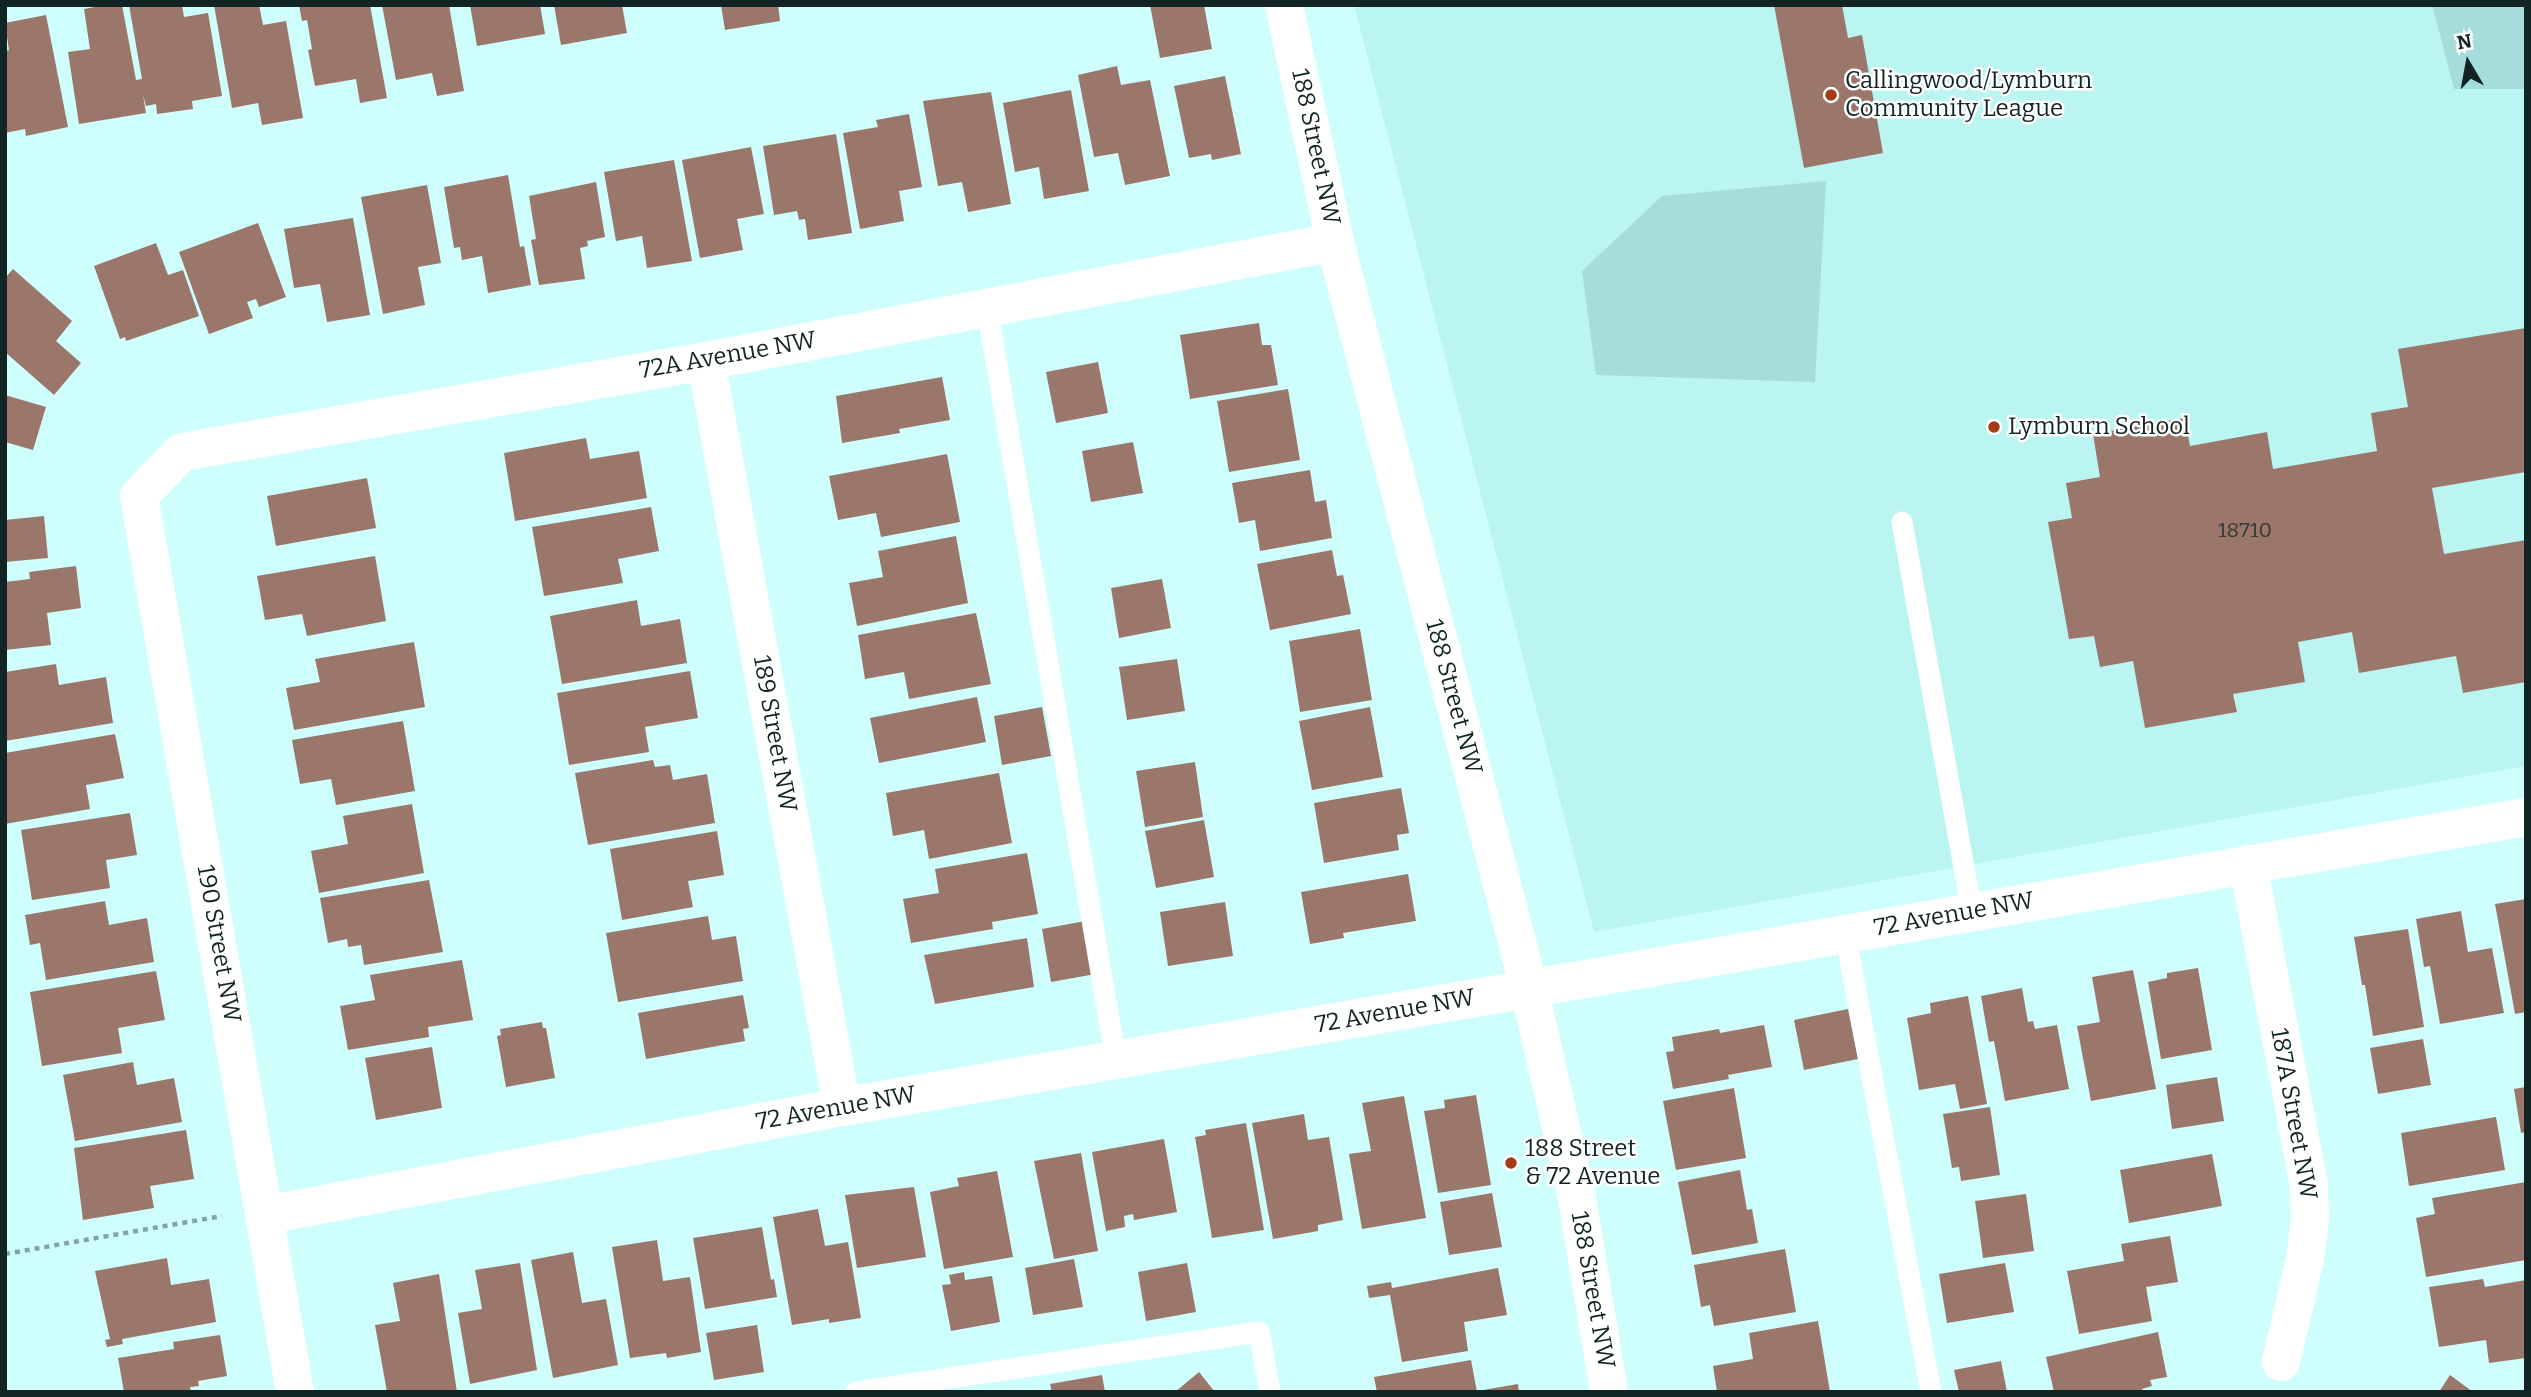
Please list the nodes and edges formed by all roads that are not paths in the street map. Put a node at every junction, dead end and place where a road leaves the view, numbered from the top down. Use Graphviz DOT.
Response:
graph roads {
  1 [pos="1284,5"];
  2 [pos="1335,243"];
  3 [pos="987,308"];
  4 [pos="706,361"];
  5 [pos="139,496"];
  6 [pos="1902,522"];
  7 [pos="2526,817"];
  8 [pos="2248,864"];
  9 [pos="1972,912"];
  10 [pos="1845,933"];
  11 [pos="1529,988"];
  12 [pos="1116,1060"];
  13 [pos="842,1107"];
  14 [pos="265,1212"];
  15 [pos="2281,1362"];
  16 [pos="295,1392"];
  17 [pos="856,1392"];
  18 [pos="1270,1392"];
  19 [pos="1609,1392"];
  20 [pos="1931,1392"];
  1 -- 2 [label="street, 188 Street NW"];
  2 -- 3 [label="street, 72A Avenue NW"];
  2 -- 11 [label="street, 188 Street NW"];
  3 -- 4 [label="street, 72A Avenue NW"];
  3 -- 12 [label="lane"];
  4 -- 5 [label="street, 72A Avenue NW"];
  4 -- 13 [label="street, 189 Street NW"];
  5 -- 14 [label="street, 190 Street NW"];
  6 -- 9 [label="lane"];
  7 -- 8 [label="street, 72 Avenue NW"];
  8 -- 9 [label="street, 72 Avenue NW"];
  8 -- 15 [label="street, 187A Street NW"];
  9 -- 10 [label="street, 72 Avenue NW"];
  10 -- 11 [label="street, 72 Avenue NW"];
  10 -- 20 [label="lane"];
  11 -- 12 [label="street, 72 Avenue NW"];
  11 -- 19 [label="street, 188 Street NW"];
  12 -- 13 [label="street, 72 Avenue NW"];
  13 -- 14 [label="street, 72 Avenue NW"];
  14 -- 16 [label="street, 190 Street NW"];
  17 -- 18 [label="lane"];
}
